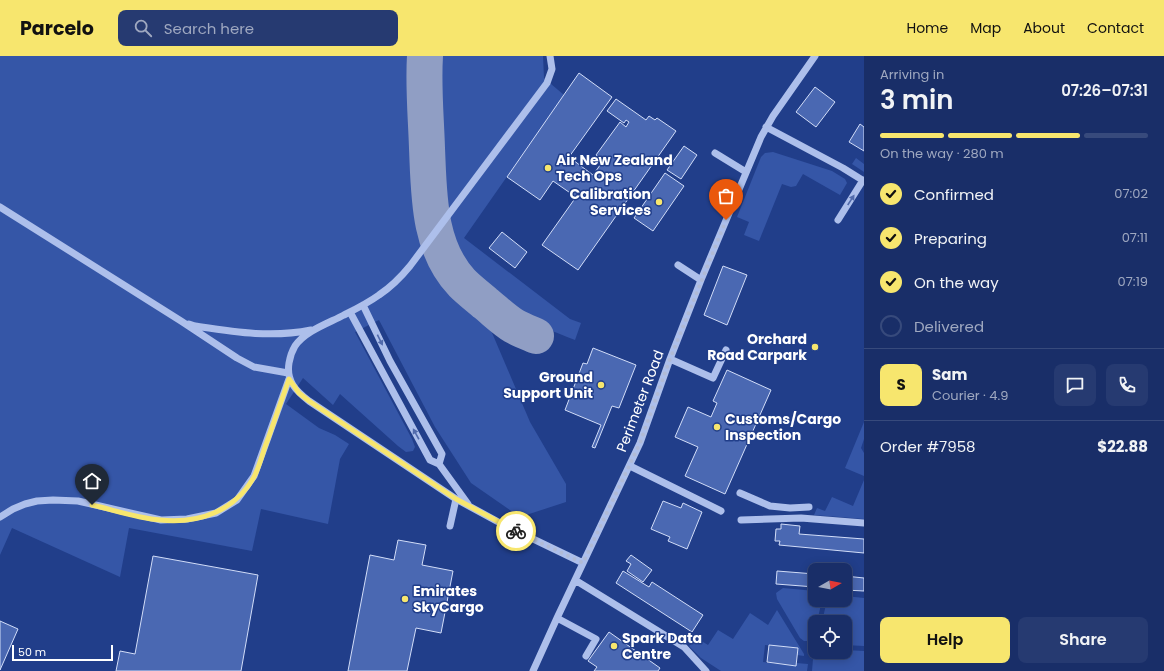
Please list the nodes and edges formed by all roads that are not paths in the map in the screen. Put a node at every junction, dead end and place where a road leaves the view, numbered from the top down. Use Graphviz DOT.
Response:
graph roads {
  1 [pos="550,56"];
  2 [pos="815,56"];
  3 [pos="766,127"];
  4 [pos="715,153"];
  5 [pos="746,172"];
  6 [pos="864,180"];
  7 [pos="0,207"];
  8 [pos="838,220"];
  9 [pos="678,265"];
  10 [pos="701,280"];
  11 [pos="363,305"];
  12 [pos="350,312"];
  13 [pos="181,321"];
  14 [pos="316,329"];
  15 [pos="726,350"];
  16 [pos="670,359"];
  17 [pos="288,376"];
  18 [pos="439,464"];
  19 [pos="630,466"];
  20 [pos="740,493"];
  21 [pos="456,499"];
  22 [pos="471,507"];
  23 [pos="809,507"];
  24 [pos="721,511"];
  25 [pos="0,517"];
  26 [pos="741,520"];
  27 [pos="864,523"];
  28 [pos="450,526"];
  29 [pos="583,563"];
  30 [pos="575,580"];
  31 [pos="556,618"];
  32 [pos="586,656"];
  33 [pos="533,671"];
  34 [pos="706,671"];
  1 -- 11 [label="street"];
  2 -- 3 [label="street, Perimeter Road"];
  3 -- 5 [label="street, Perimeter Road"];
  3 -- 6 [label="street"];
  4 -- 5 [label="street"];
  5 -- 10 [label="street, Perimeter Road"];
  8 -- 6 [label="street, one-way"];
  7 -- 13 [label="street"];
  9 -- 10 [label="street"];
  10 -- 16 [label="street, Perimeter Road"];
  11 -- 12 [label="street"];
  11 -- 18 [label="street, one-way"];
  12 -- 14 [label="street"];
  18 -- 12 [label="street, one-way"];
  13 -- 14 [label="street"];
  13 -- 17 [label="street"];
  14 -- 17 [label="street"];
  15 -- 16 [label="street"];
  16 -- 19 [label="street, Perimeter Road"];
  17 -- 21 [label="street"];
  17 -- 25 [label="street"];
  18 -- 22 [label="street"];
  19 -- 24 [label="street"];
  19 -- 29 [label="street, Perimeter Road"];
  20 -- 23 [label="street"];
  21 -- 22 [label="street"];
  21 -- 28 [label="street"];
  22 -- 29 [label="street"];
  26 -- 27 [label="street"];
  29 -- 30 [label="street, Perimeter Road"];
  30 -- 31 [label="street, Perimeter Road"];
  30 -- 34 [label="street"];
  31 -- 32 [label="street"];
  31 -- 33 [label="street, Perimeter Road"];
}
